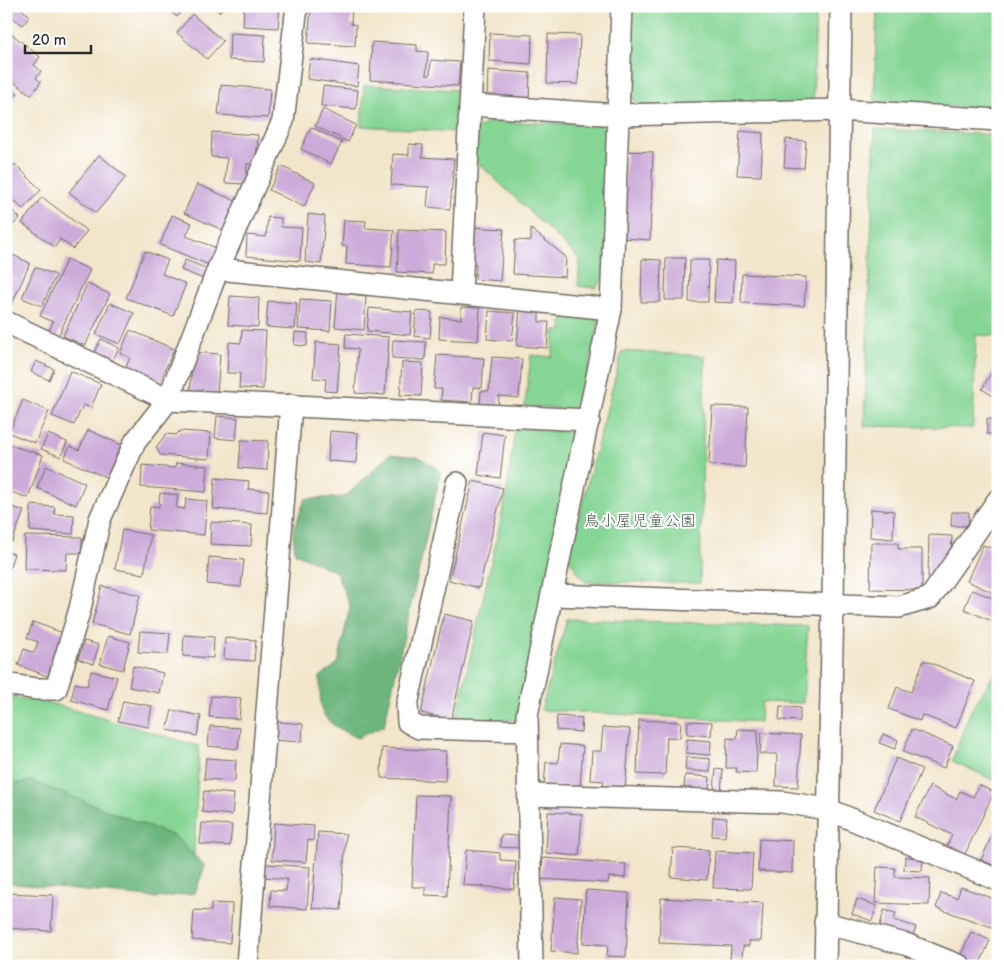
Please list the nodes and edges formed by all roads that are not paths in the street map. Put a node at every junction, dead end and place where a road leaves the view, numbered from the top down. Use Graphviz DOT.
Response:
graph roads {
  1 [pos="297,6"];
  2 [pos="475,6"];
  3 [pos="622,6"];
  4 [pos="841,6"];
  5 [pos="470,105"];
  6 [pos="839,110"];
  7 [pos="619,115"];
  8 [pos="998,120"];
  9 [pos="218,269"];
  10 [pos="461,293"];
  11 [pos="610,309"];
  12 [pos="6,322"];
  13 [pos="168,400"];
  14 [pos="291,405"];
  15 [pos="589,420"];
  16 [pos="457,483"];
  17 [pos="998,500"];
  18 [pos="553,595"];
  19 [pos="833,603"];
  20 [pos="6,684"];
  21 [pos="527,731"];
  22 [pos="528,795"];
  23 [pos="827,809"];
  24 [pos="998,880"];
  25 [pos="825,923"];
  26 [pos="246,966"];
  27 [pos="532,966"];
  28 [pos="824,966"];
  29 [pos="960,966"];
  1 -- 9 [label="street"];
  2 -- 5 [label="street"];
  3 -- 7 [label="street"];
  4 -- 6 [label="street"];
  5 -- 7 [label="street"];
  5 -- 10 [label="street"];
  6 -- 7 [label="street"];
  6 -- 8 [label="street"];
  6 -- 19 [label="street"];
  7 -- 11 [label="street"];
  9 -- 10 [label="street"];
  9 -- 13 [label="street"];
  10 -- 11 [label="street"];
  11 -- 15 [label="street"];
  12 -- 13 [label="street"];
  13 -- 14 [label="street"];
  13 -- 20 [label="street"];
  14 -- 15 [label="street"];
  14 -- 26 [label="street"];
  15 -- 18 [label="street"];
  16 -- 21 [label="street"];
  17 -- 19 [label="street"];
  18 -- 19 [label="street"];
  18 -- 21 [label="street"];
  19 -- 23 [label="street"];
  21 -- 22 [label="street"];
  22 -- 23 [label="street"];
  22 -- 27 [label="street"];
  23 -- 24 [label="street"];
  23 -- 25 [label="street"];
  25 -- 28 [label="street"];
  25 -- 29 [label="street"];
}
